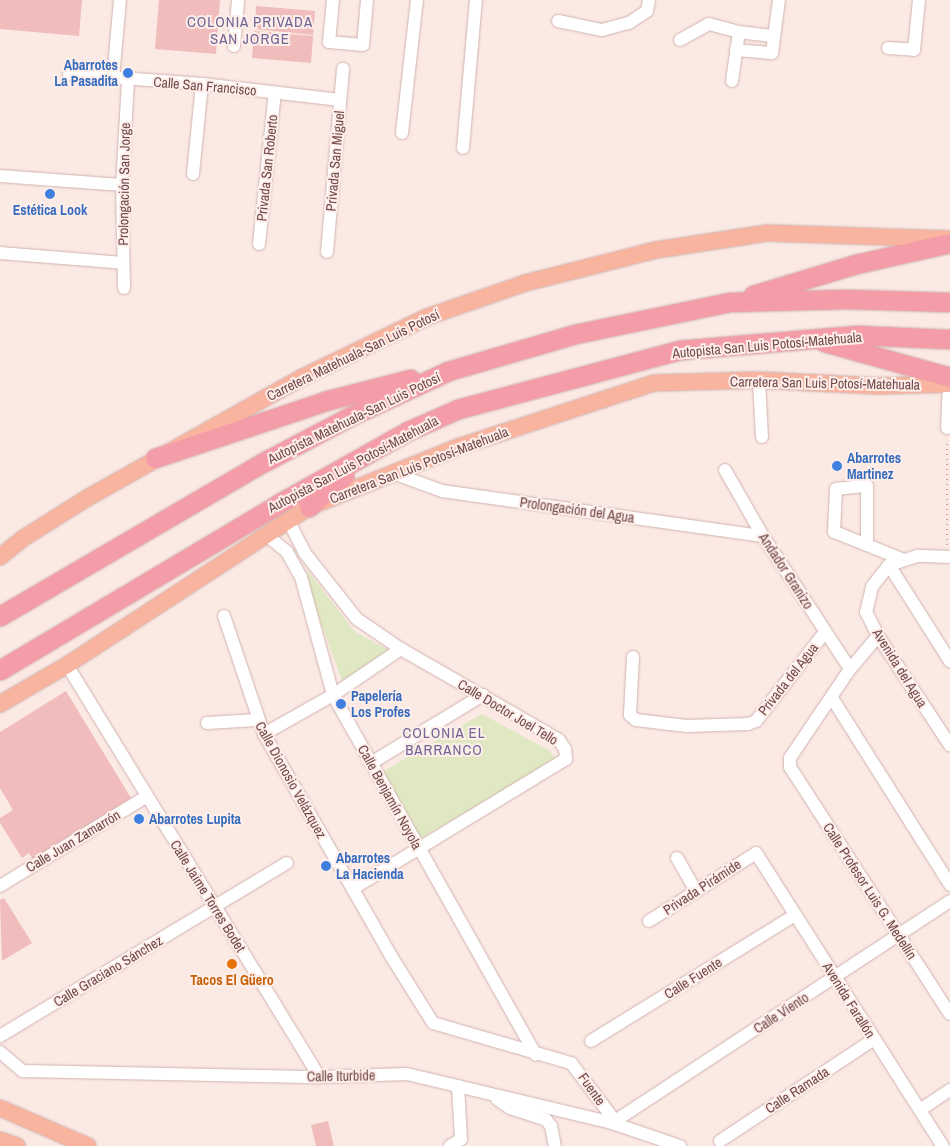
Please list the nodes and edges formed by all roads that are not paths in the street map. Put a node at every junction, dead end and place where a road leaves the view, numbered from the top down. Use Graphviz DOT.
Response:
graph roads {
  1 [pos="120,0"];
  2 [pos="238,0"];
  3 [pos="332,0"];
  4 [pos="368,0"];
  5 [pos="417,0"];
  6 [pos="476,0"];
  7 [pos="649,0"];
  8 [pos="779,0"];
  9 [pos="919,0"];
  10 [pos="558,21"];
  11 [pos="739,32"];
  12 [pos="774,36"];
  13 [pos="680,40"];
  14 [pos="234,46"];
  15 [pos="888,48"];
  16 [pos="736,50"];
  17 [pos="343,69"];
  18 [pos="69,74"];
  19 [pos="113,78"];
  20 [pos="128,80"];
  21 [pos="732,81"];
  22 [pos="202,84"];
  23 [pos="275,93"];
  24 [pos="340,100"];
  25 [pos="402,133"];
  26 [pos="463,148"];
  27 [pos="193,174"];
  28 [pos="0,176"];
  29 [pos="122,184"];
  30 [pos="950,239"];
  31 [pos="950,243"];
  32 [pos="258,244"];
  33 [pos="328,252"];
  34 [pos="0,253"];
  35 [pos="122,262"];
  36 [pos="124,288"];
  37 [pos="730,302"];
  38 [pos="950,302"];
  39 [pos="813,339"];
  40 [pos="950,339"];
  41 [pos="448,371"];
  42 [pos="759,380"];
  43 [pos="950,382"];
  44 [pos="948,428"];
  45 [pos="762,437"];
  46 [pos="370,452"];
  47 [pos="155,458"];
  48 [pos="725,470"];
  49 [pos="393,473"];
  50 [pos="309,507"];
  51 [pos="288,520"];
  52 [pos="265,534"];
  53 [pos="763,536"];
  54 [pos="867,545"];
  55 [pos="0,557"];
  56 [pos="949,557"];
  57 [pos="904,560"];
  58 [pos="889,565"];
  59 [pos="0,616"];
  60 [pos="224,616"];
  61 [pos="825,632"];
  62 [pos="878,636"];
  63 [pos="401,649"];
  64 [pos="633,657"];
  65 [pos="950,661"];
  66 [pos="67,664"];
  67 [pos="850,669"];
  68 [pos="0,670"];
  69 [pos="333,695"];
  70 [pos="483,695"];
  71 [pos="832,698"];
  72 [pos="0,704"];
  73 [pos="258,720"];
  74 [pos="207,723"];
  75 [pos="264,734"];
  76 [pos="950,745"];
  77 [pos="371,764"];
  78 [pos="146,797"];
  79 [pos="418,848"];
  80 [pos="756,853"];
  81 [pos="677,858"];
  82 [pos="287,863"];
  83 [pos="950,885"];
  84 [pos="0,886"];
  85 [pos="352,888"];
  86 [pos="696,891"];
  87 [pos="950,901"];
  88 [pos="215,907"];
  89 [pos="795,915"];
  90 [pos="649,921"];
  91 [pos="898,935"];
  92 [pos="835,977"];
  93 [pos="950,1014"];
  94 [pos="0,1036"];
  95 [pos="874,1039"];
  96 [pos="591,1041"];
  97 [pos="0,1052"];
  98 [pos="536,1055"];
  99 [pos="319,1077"];
  100 [pos="458,1086"];
  101 [pos="950,1090"];
  102 [pos="490,1094"];
  103 [pos="0,1108"];
  104 [pos="920,1110"];
  105 [pos="614,1122"];
  106 [pos="0,1140"];
  107 [pos="554,1140"];
  108 [pos="720,1141"];
  109 [pos="17,1146"];
  110 [pos="88,1146"];
  111 [pos="450,1146"];
  112 [pos="680,1146"];
  113 [pos="943,1146"];
  1 -- 19 [label="street"];
  2 -- 14 [label="street"];
  3 -- 4 [label="street"];
  5 -- 25 [label="street"];
  6 -- 26 [label="street"];
  7 -- 10 [label="street"];
  8 -- 12 [label="street"];
  9 -- 15 [label="street"];
  11 -- 12 [label="street"];
  11 -- 13 [label="street"];
  11 -- 16 [label="street"];
  12 -- 16 [label="street"];
  16 -- 21 [label="street"];
  17 -- 24 [label="street, Privada San Miguel"];
  18 -- 19 [label="street, Calle San Francisco"];
  19 -- 20 [label="street, Calle San Francisco"];
  20 -- 22 [label="street, Calle San Francisco"];
  20 -- 29 [label="street, Prolongación San Jorge"];
  22 -- 23 [label="street, Calle San Francisco"];
  22 -- 27 [label="street"];
  23 -- 24 [label="street, Calle San Francisco"];
  23 -- 32 [label="street, Privada San Roberto"];
  24 -- 33 [label="street, Privada San Miguel"];
  28 -- 29 [label="street"];
  29 -- 35 [label="street, Prolongación San Jorge"];
  30 -- 47 [label="main road, Carretera Matehuala-San Luis Potosí"];
  31 -- 37 [label="highway"];
  34 -- 35 [label="street"];
  35 -- 36 [label="street, Prolongación San Jorge"];
  37 -- 38 [label="highway, Autopista Matehuala-San Luis Potosí"];
  37 -- 41 [label="highway, Autopista Matehuala-San Luis Potosí"];
  39 -- 40 [label="highway, Autopista San Luis Potosí-Matehuala"];
  39 -- 43 [label="highway"];
  39 -- 46 [label="highway, Autopista San Luis Potosí-Matehuala"];
  41 -- 47 [label="highway"];
  41 -- 59 [label="highway, Autopista Matehuala-San Luis Potosí"];
  42 -- 43 [label="main road, Carretera San Luis Potosí-Matehuala"];
  42 -- 45 [label="street"];
  42 -- 49 [label="main road, Carretera San Luis Potosí-Matehuala"];
  43 -- 44 [label="street"];
  46 -- 50 [label="highway"];
  46 -- 68 [label="highway, Autopista San Luis Potosí-Matehuala"];
  47 -- 55 [label="main road, Carretera Matehuala-San Luis Potosí"];
  48 -- 53 [label="street, Andador Granizo"];
  49 -- 50 [label="main road, Carretera San Luis Potosí-Matehuala"];
  49 -- 53 [label="street, Prolongación del Agua"];
  50 -- 51 [label="main road, Carretera San Luis Potosí-Matehuala"];
  51 -- 52 [label="main road, Carretera San Luis Potosí-Matehuala"];
  51 -- 63 [label="street, Calle Doctor Joel Tello"];
  52 -- 66 [label="main road, Carretera San Luis Potosí-Matehuala"];
  52 -- 69 [label="street, Calle Benjamín Noyola"];
  53 -- 61 [label="street, Andador Granizo"];
  54 -- 54 [label="street"];
  54 -- 57 [label="street"];
  56 -- 57 [label="street"];
  57 -- 58 [label="street"];
  58 -- 62 [label="street, Avenida del Agua"];
  58 -- 65 [label="street"];
  60 -- 73 [label="street, Calle Dionosio Velázquez"];
  61 -- 64 [label="street, Privada del Agua"];
  61 -- 67 [label="street, Andador Granizo"];
  62 -- 67 [label="street"];
  62 -- 76 [label="street, Avenida del Agua"];
  63 -- 69 [label="street"];
  63 -- 70 [label="street, Calle Doctor Joel Tello"];
  66 -- 72 [label="main road, Carretera San Luis Potosí-Matehuala"];
  66 -- 78 [label="street, Calle Jaime Torres Bodet"];
  67 -- 71 [label="street"];
  69 -- 75 [label="street"];
  69 -- 77 [label="street, Calle Benjamín Noyola"];
  70 -- 77 [label="street"];
  70 -- 79 [label="street, Calle Doctor Joel Tello"];
  71 -- 83 [label="street"];
  71 -- 91 [label="street, Calle Profesor Luis G. Medellín"];
  73 -- 74 [label="street"];
  73 -- 75 [label="street, Calle Dionosio Velázquez"];
  75 -- 85 [label="street, Calle Dionosio Velázquez"];
  77 -- 79 [label="street, Calle Benjamín Noyola"];
  78 -- 84 [label="street, Calle Juan Zamarrón"];
  78 -- 88 [label="street, Calle Jaime Torres Bodet"];
  79 -- 85 [label="street, Calle Doctor Joel Tello"];
  79 -- 98 [label="street, Calle Benjamín Noyola"];
  80 -- 86 [label="street, Privada Pirámide"];
  80 -- 89 [label="street, Avenida Farallón"];
  81 -- 86 [label="street"];
  82 -- 88 [label="street, Calle Graciano Sánchez"];
  85 -- 98 [label="street, Calle Dionosio Velázquez"];
  86 -- 90 [label="street, Privada Pirámide"];
  87 -- 91 [label="street, Calle Viento"];
  88 -- 94 [label="street, Calle Graciano Sánchez"];
  88 -- 99 [label="street, Calle Jaime Torres Bodet"];
  89 -- 92 [label="street, Avenida Farallón"];
  89 -- 96 [label="street, Calle Fuente"];
  91 -- 92 [label="street, Calle Viento"];
  91 -- 93 [label="street, Calle Profesor Luis G. Medellín"];
  92 -- 95 [label="street, Avenida Farallón"];
  92 -- 105 [label="street, Calle Viento"];
  95 -- 104 [label="street, Avenida Farallón"];
  95 -- 108 [label="street, Calle Ramada"];
  97 -- 99 [label="street, Calle Iturbide"];
  98 -- 105 [label="street, Fuente"];
  99 -- 100 [label="street, Calle Iturbide"];
  100 -- 102 [label="street, Calle Iturbide"];
  100 -- 111 [label="street"];
  101 -- 104 [label="street"];
  102 -- 105 [label="street, Calle Iturbide"];
  102 -- 107 [label="street"];
  103 -- 110 [label="main road"];
  104 -- 113 [label="street, Avenida Farallón"];
  105 -- 112 [label="street, Calle Iturbide"];
  106 -- 109 [label="main road"];
}
